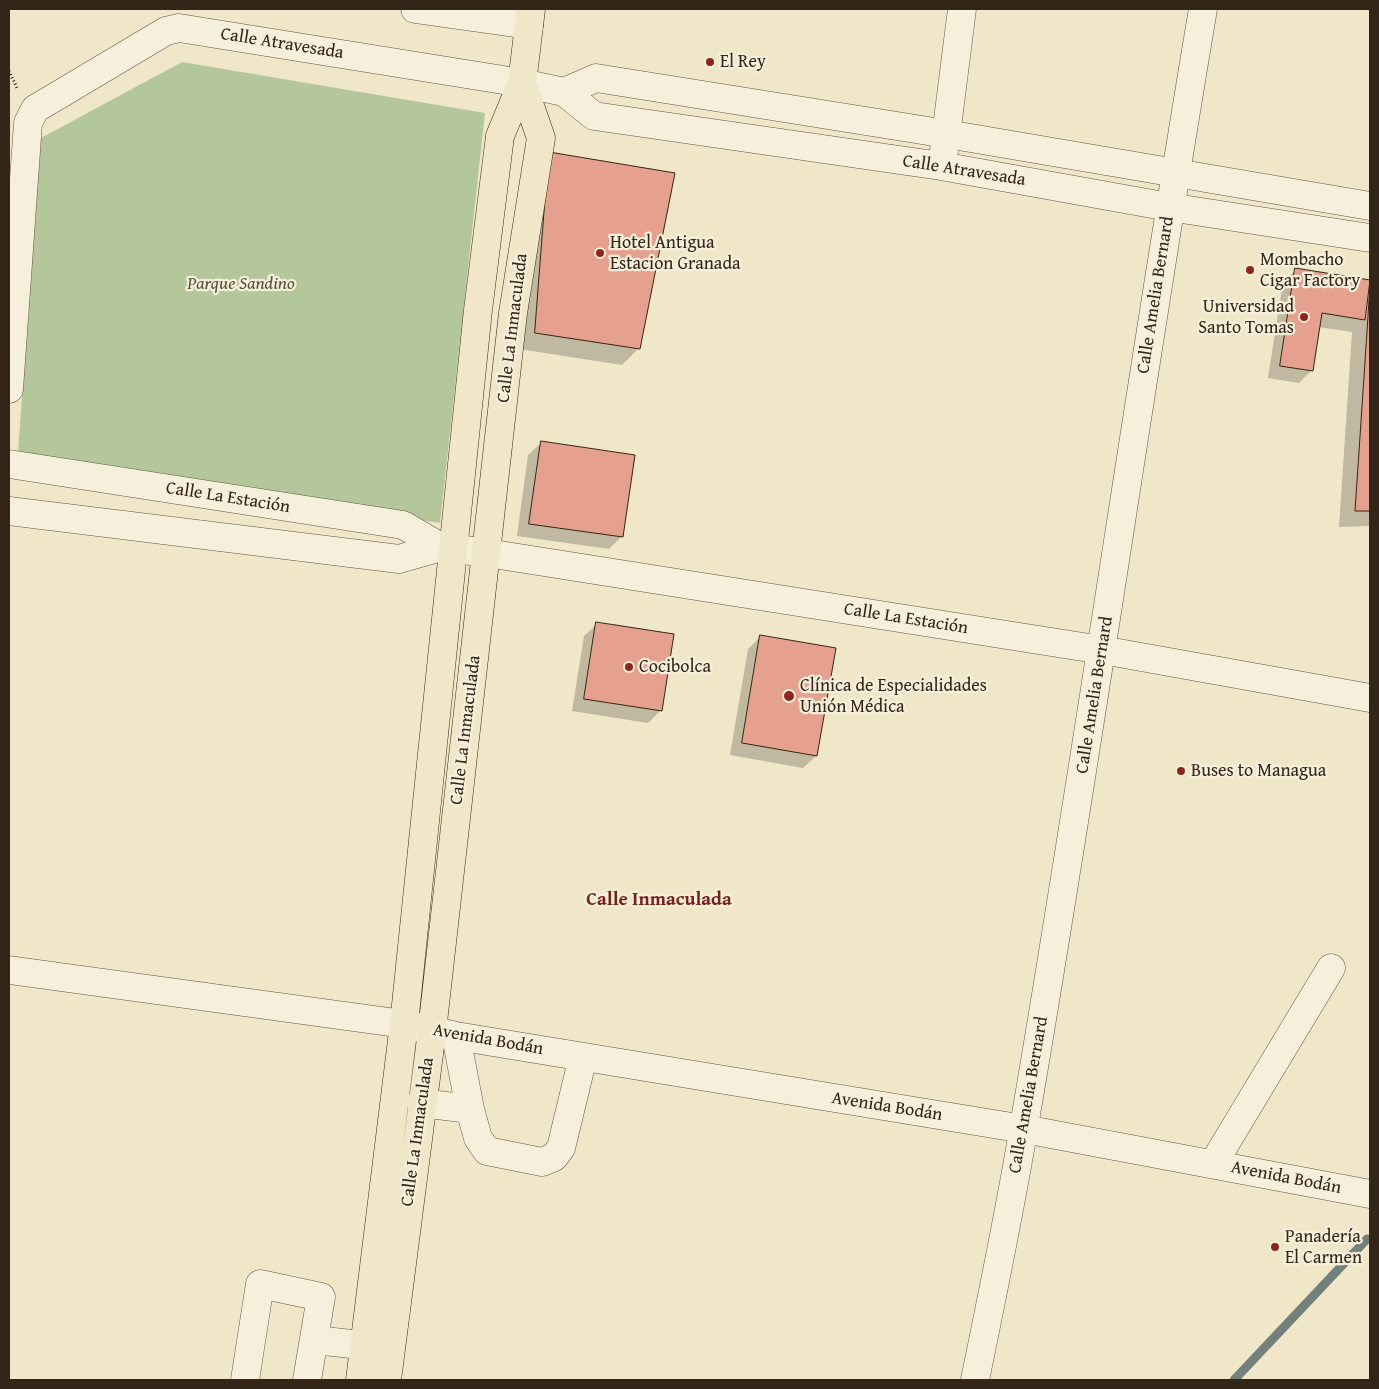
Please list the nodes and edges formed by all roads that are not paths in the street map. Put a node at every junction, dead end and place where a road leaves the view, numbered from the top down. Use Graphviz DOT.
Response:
graph roads {
  1 [pos="415,9"];
  2 [pos="962,9"];
  3 [pos="1203,9"];
  4 [pos="530,17"];
  5 [pos="522,83"];
  6 [pos="564,92"];
  7 [pos="749,102"];
  8 [pos="947,134"];
  9 [pos="742,138"];
  10 [pos="941,166"];
  11 [pos="1175,174"];
  12 [pos="1370,206"];
  13 [pos="1170,207"];
  14 [pos="1370,238"];
  15 [pos="478,310"];
  16 [pos="513,313"];
  17 [pos="9,389"];
  18 [pos="9,464"];
  19 [pos="9,511"];
  20 [pos="446,548"];
  21 [pos="487,554"];
  22 [pos="1102,650"];
  23 [pos="1370,698"];
  24 [pos="427,789"];
  25 [pos="459,793"];
  26 [pos="1331,968"];
  27 [pos="9,970"];
  28 [pos="404,1024"];
  29 [pos="444,1033"];
  30 [pos="583,1057"];
  31 [pos="421,1103"];
  32 [pos="470,1108"];
  33 [pos="1024,1129"];
  34 [pos="1213,1164"];
  35 [pos="1370,1194"];
  36 [pos="315,1340"];
  37 [pos="378,1347"];
  38 [pos="245,1380"];
  39 [pos="307,1380"];
  40 [pos="360,1380"];
  41 [pos="387,1380"];
  42 [pos="975,1380"];
  1 -- 4 [label="street"];
  2 -- 8 [label="street"];
  3 -- 11 [label="street, Calle Amelia Bernard"];
  4 -- 5 [label="main road, Calle La Inmaculada"];
  5 -- 6 [label="street, Calle Atravesada"];
  5 -- 15 [label="main road, Calle La Inmaculada"];
  5 -- 16 [label="main road, Calle La Inmaculada"];
  5 -- 17 [label="street, Calle Atravesada"];
  6 -- 7 [label="street, Calle Atravesada"];
  6 -- 9 [label="street, Calle Atravesada"];
  7 -- 8 [label="street, Calle Atravesada"];
  7 -- 9 [label="street"];
  8 -- 10 [label="street"];
  8 -- 11 [label="street, Calle Atravesada"];
  9 -- 10 [label="street, Calle Atravesada"];
  10 -- 13 [label="street, Calle Atravesada"];
  11 -- 12 [label="street, Calle Atravesada"];
  11 -- 13 [label="street, Calle Amelia Bernard"];
  13 -- 14 [label="street, Calle Atravesada"];
  13 -- 22 [label="street, Calle Amelia Bernard"];
  15 -- 16 [label="main road"];
  15 -- 20 [label="main road, Calle La Inmaculada"];
  16 -- 21 [label="main road, Calle La Inmaculada"];
  18 -- 20 [label="street, Calle La Estación"];
  19 -- 20 [label="street, Calle La Estación"];
  20 -- 21 [label="street, Calle La Estación"];
  20 -- 24 [label="main road, Calle La Inmaculada"];
  21 -- 22 [label="street, Calle La Estación"];
  21 -- 25 [label="main road, Calle La Inmaculada"];
  22 -- 23 [label="street, Calle La Estación"];
  22 -- 33 [label="street, Calle Amelia Bernard"];
  24 -- 25 [label="main road"];
  24 -- 28 [label="main road, Calle La Inmaculada"];
  25 -- 29 [label="main road, Calle La Inmaculada"];
  26 -- 34 [label="street"];
  27 -- 28 [label="street, Avenida Bodán"];
  28 -- 29 [label="street, Avenida Bodán"];
  28 -- 37 [label="main road, Calle La Inmaculada"];
  29 -- 30 [label="street, Avenida Bodán"];
  29 -- 31 [label="main road, Calle La Inmaculada"];
  29 -- 32 [label="street"];
  30 -- 32 [label="street"];
  30 -- 33 [label="street, Avenida Bodán"];
  31 -- 32 [label="street"];
  31 -- 37 [label="main road, Calle La Inmaculada"];
  33 -- 34 [label="street, Avenida Bodán"];
  33 -- 42 [label="street, Calle Amelia Bernard"];
  34 -- 35 [label="street, Avenida Bodán"];
  36 -- 37 [label="street"];
  36 -- 38 [label="street"];
  36 -- 39 [label="street"];
  37 -- 40 [label="main road, Calle La Inmaculada"];
  37 -- 41 [label="main road, Calle La Inmaculada"];
}
